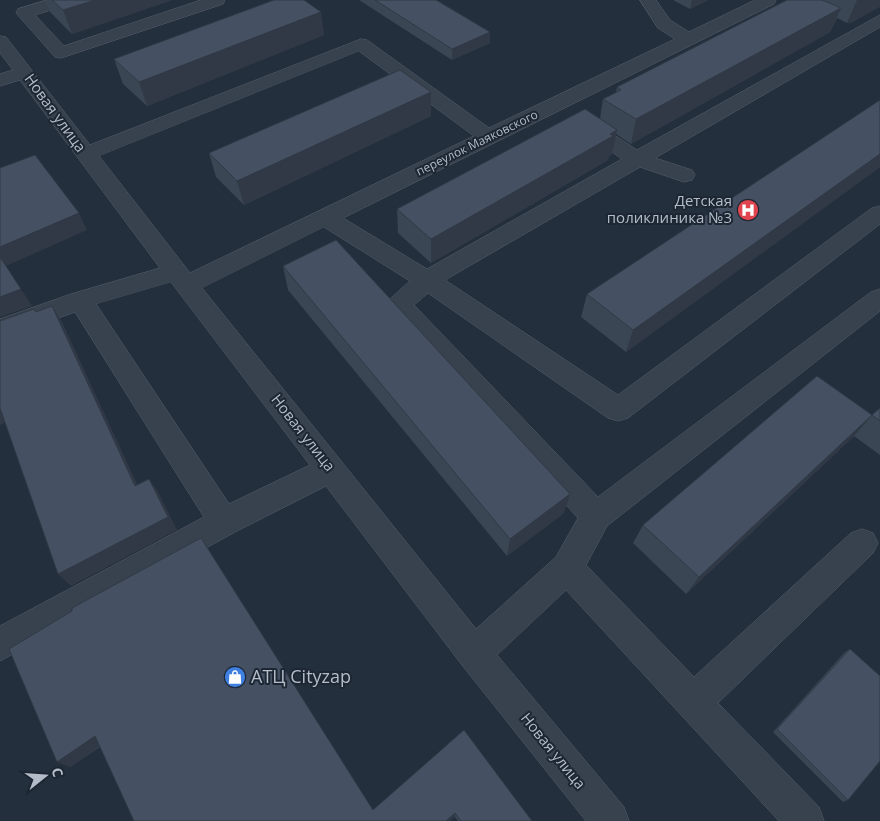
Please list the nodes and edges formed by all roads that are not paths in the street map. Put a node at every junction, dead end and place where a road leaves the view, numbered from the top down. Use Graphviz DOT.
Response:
graph roads {
  1 [pos="64,0"];
  2 [pos="217,0"];
  3 [pos="648,0"];
  4 [pos="768,0"];
  5 [pos="18,6"];
  6 [pos="861,31"];
  7 [pos="688,39"];
  8 [pos="0,41"];
  9 [pos="12,76"];
  10 [pos="554,104"];
  11 [pos="488,137"];
  12 [pos="86,154"];
  13 [pos="636,159"];
  14 [pos="684,174"];
  15 [pos="880,213"];
  16 [pos="327,218"];
  17 [pos="181,278"];
  18 [pos="427,280"];
  19 [pos="880,298"];
  20 [pos="80,300"];
  21 [pos="0,330"];
  22 [pos="331,469"];
  23 [pos="596,516"];
  24 [pos="224,522"];
  25 [pos="862,543"];
  26 [pos="567,568"];
  27 [pos="0,644"];
  28 [pos="474,653"];
  29 [pos="693,702"];
  30 [pos="610,821"];
  31 [pos="805,821"];
  1 -- 5 [label="street"];
  2 -- 5 [label="street"];
  3 -- 7 [label="street"];
  4 -- 7 [label="street, переулок Маяковского"];
  6 -- 13 [label="street"];
  7 -- 10 [label="street, переулок Маяковского"];
  8 -- 9 [label="street, Новая улица"];
  9 -- 12 [label="street, Новая улица"];
  10 -- 11 [label="street, переулок Маяковского"];
  10 -- 13 [label="street"];
  11 -- 12 [label="street"];
  11 -- 16 [label="street, переулок Маяковского"];
  12 -- 17 [label="street, Новая улица"];
  13 -- 14 [label="street"];
  13 -- 18 [label="street"];
  15 -- 18 [label="street"];
  16 -- 17 [label="street, переулок Маяковского"];
  16 -- 18 [label="street"];
  17 -- 20 [label="street, переулок Маяковского"];
  17 -- 22 [label="street, Новая улица"];
  18 -- 23 [label="street"];
  19 -- 23 [label="street"];
  20 -- 21 [label="street, переулок Маяковского"];
  20 -- 24 [label="street"];
  22 -- 24 [label="street"];
  22 -- 28 [label="street, Новая улица"];
  23 -- 26 [label="street"];
  24 -- 27 [label="street"];
  25 -- 29 [label="street"];
  26 -- 28 [label="street"];
  26 -- 29 [label="street"];
  28 -- 30 [label="street, Новая улица"];
  29 -- 31 [label="street"];
}
